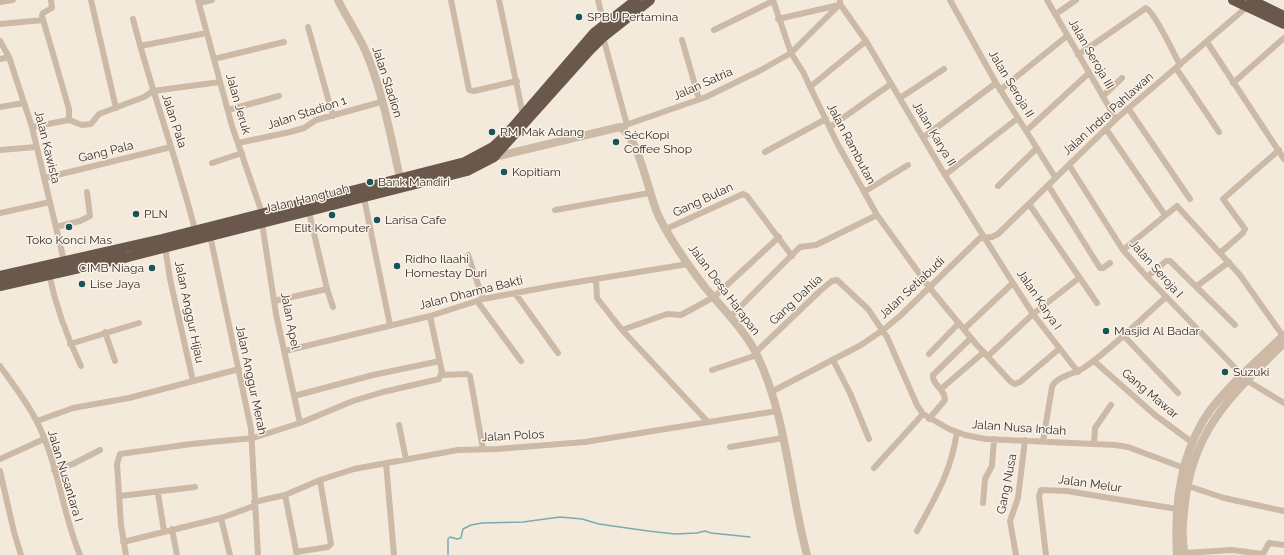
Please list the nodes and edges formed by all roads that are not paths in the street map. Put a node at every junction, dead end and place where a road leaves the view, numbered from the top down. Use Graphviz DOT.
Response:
graph roads {
  1 [pos="13,0"];
  2 [pos="51,0"];
  3 [pos="91,0"];
  4 [pos="212,0"];
  5 [pos="338,0"];
  6 [pos="451,0"];
  7 [pos="499,0"];
  8 [pos="598,0"];
  9 [pos="636,0"];
  10 [pos="650,0"];
  11 [pos="773,0"];
  12 [pos="950,0"];
  13 [pos="1047,0"];
  14 [pos="1076,0"];
  15 [pos="1233,0"];
  16 [pos="0,2"];
  17 [pos="199,2"];
  18 [pos="840,2"];
  19 [pos="1250,2"];
  20 [pos="1056,14"];
  21 [pos="1284,16"];
  22 [pos="133,19"];
  23 [pos="778,19"];
  24 [pos="43,20"];
  25 [pos="0,24"];
  26 [pos="604,24"];
  27 [pos="1284,24"];
  28 [pos="308,27"];
  29 [pos="714,30"];
  30 [pos="207,33"];
  31 [pos="603,36"];
  32 [pos="1067,36"];
  33 [pos="1284,38"];
  34 [pos="682,40"];
  35 [pos="0,41"];
  36 [pos="866,41"];
  37 [pos="284,42"];
  38 [pos="1207,42"];
  39 [pos="140,46"];
  40 [pos="791,53"];
  41 [pos="1078,55"];
  42 [pos="9,57"];
  43 [pos="0,58"];
  44 [pos="214,59"];
  45 [pos="1178,66"];
  46 [pos="944,69"];
  47 [pos="1089,73"];
  48 [pos="1122,78"];
  49 [pos="517,81"];
  50 [pos="220,82"];
  51 [pos="996,83"];
  52 [pos="1233,83"];
  53 [pos="891,84"];
  54 [pos="810,87"];
  55 [pos="1000,90"];
  56 [pos="153,92"];
  57 [pos="279,96"];
  58 [pos="1103,96"];
  59 [pos="900,98"];
  60 [pos="699,99"];
  61 [pos="381,102"];
  62 [pos="24,103"];
  63 [pos="0,107"];
  64 [pos="116,108"];
  65 [pos="1128,108"];
  66 [pos="228,110"];
  67 [pos="523,115"];
  68 [pos="333,116"];
  69 [pos="1018,118"];
  70 [pos="826,119"];
  71 [pos="1116,119"];
  72 [pos="69,120"];
  73 [pos="624,126"];
  74 [pos="32,127"];
  75 [pos="830,127"];
  76 [pos="1106,129"];
  77 [pos="1026,131"];
  78 [pos="1219,132"];
  79 [pos="924,137"];
  80 [pos="238,143"];
  81 [pos="36,147"];
  82 [pos="171,147"];
  83 [pos="1037,148"];
  84 [pos="0,150"];
  85 [pos="1279,150"];
  86 [pos="765,152"];
  87 [pos="242,153"];
  88 [pos="494,157"];
  89 [pos="1284,158"];
  90 [pos="212,163"];
  91 [pos="908,165"];
  92 [pos="1069,165"];
  93 [pos="946,175"];
  94 [pos="1055,177"];
  95 [pos="45,178"];
  96 [pos="400,178"];
  97 [pos="1048,185"];
  98 [pos="998,186"];
  99 [pos="87,192"];
  100 [pos="864,192"];
  101 [pos="649,193"];
  102 [pos="364,198"];
  103 [pos="1190,199"];
  104 [pos="50,202"];
  105 [pos="1029,204"];
  106 [pos="556,210"];
  107 [pos="309,212"];
  108 [pos="0,213"];
  109 [pos="877,215"];
  110 [pos="1164,215"];
  111 [pos="262,218"];
  112 [pos="56,227"];
  113 [pos="666,229"];
  114 [pos="195,230"];
  115 [pos="210,235"];
  116 [pos="779,237"];
  117 [pos="985,237"];
  118 [pos="978,240"];
  119 [pos="165,247"];
  120 [pos="1123,250"];
  121 [pos="1221,252"];
  122 [pos="468,255"];
  123 [pos="792,256"];
  124 [pos="64,261"];
  125 [pos="1229,262"];
  126 [pos="1110,263"];
  127 [pos="688,264"];
  128 [pos="49,274"];
  129 [pos="0,276"];
  130 [pos="20,276"];
  131 [pos="1147,277"];
  132 [pos="1079,278"];
  133 [pos="596,279"];
  134 [pos="1013,283"];
  135 [pos="0,286"];
  136 [pos="1197,286"];
  137 [pos="929,288"];
  138 [pos="327,289"];
  139 [pos="515,293"];
  140 [pos="714,297"];
  141 [pos="1166,297"];
  142 [pos="480,300"];
  143 [pos="274,301"];
  144 [pos="1097,303"];
  145 [pos="333,307"];
  146 [pos="1033,314"];
  147 [pos="430,316"];
  148 [pos="730,317"];
  149 [pos="139,323"];
  150 [pos="960,323"];
  151 [pos="390,325"];
  152 [pos="1235,325"];
  153 [pos="964,329"];
  154 [pos="622,330"];
  155 [pos="883,330"];
  156 [pos="105,332"];
  157 [pos="1123,335"];
  158 [pos="971,338"];
  159 [pos="1284,338"];
  160 [pos="70,344"];
  161 [pos="1059,349"];
  162 [pos="285,351"];
  163 [pos="558,353"];
  164 [pos="756,354"];
  165 [pos="929,354"];
  166 [pos="986,354"];
  167 [pos="521,360"];
  168 [pos="833,360"];
  169 [pos="115,361"];
  170 [pos="440,361"];
  171 [pos="1094,361"];
  172 [pos="0,366"];
  173 [pos="81,366"];
  174 [pos="239,369"];
  175 [pos="712,370"];
  176 [pos="1078,372"];
  177 [pos="442,375"];
  178 [pos="1244,377"];
  179 [pos="193,381"];
  180 [pos="941,389"];
  181 [pos="773,391"];
  182 [pos="1178,393"];
  183 [pos="294,396"];
  184 [pos="1284,403"];
  185 [pos="1111,405"];
  186 [pos="777,410"];
  187 [pos="923,414"];
  188 [pos="929,419"];
  189 [pos="36,421"];
  190 [pos="707,421"];
  191 [pos="300,422"];
  192 [pos="399,425"];
  193 [pos="956,432"];
  194 [pos="44,438"];
  195 [pos="252,438"];
  196 [pos="783,438"];
  197 [pos="869,439"];
  198 [pos="994,439"];
  199 [pos="1025,440"];
  200 [pos="1043,441"];
  201 [pos="1193,443"];
  202 [pos="1094,444"];
  203 [pos="730,447"];
  204 [pos="483,449"];
  205 [pos="100,450"];
  206 [pos="0,459"];
  207 [pos="406,459"];
  208 [pos="386,463"];
  209 [pos="874,468"];
  210 [pos="1184,468"];
  211 [pos="54,470"];
  212 [pos="0,471"];
  213 [pos="320,480"];
  214 [pos="1183,485"];
  215 [pos="196,487"];
  216 [pos="158,493"];
  217 [pos="285,494"];
  218 [pos="120,496"];
  219 [pos="983,503"];
  220 [pos="254,504"];
  221 [pos="1177,509"];
  222 [pos="1284,511"];
  223 [pos="221,518"];
  224 [pos="172,529"];
  225 [pos="164,531"];
  226 [pos="917,531"];
  227 [pos="123,542"];
  228 [pos="1284,545"];
  229 [pos="297,553"];
  230 [pos="1182,554"];
  231 [pos="21,555"];
  232 [pos="80,555"];
  233 [pos="126,555"];
  234 [pos="177,555"];
  235 [pos="230,555"];
  236 [pos="258,555"];
  237 [pos="394,555"];
  238 [pos="807,555"];
  239 [pos="1016,555"];
  240 [pos="1046,555"];
  1 -- 16 [label="street"];
  2 -- 24 [label="street"];
  3 -- 64 [label="street"];
  4 -- 17 [label="street"];
  5 -- 61 [label="street, Jalan Stadion"];
  6 -- 49 [label="street"];
  7 -- 49 [label="street"];
  8 -- 26 [label="street"];
  9 -- 26 [label="highway, Jalan Hangtuah"];
  10 -- 31 [label="highway, Jalan Hangtuah"];
  11 -- 23 [label="street, Jalan Rambutan"];
  11 -- 29 [label="street"];
  12 -- 51 [label="street, Jalan Seroja II"];
  13 -- 20 [label="street, Jalan Seroja III"];
  14 -- 20 [label="street"];
  15 -- 19 [label="highway"];
  17 -- 30 [label="street, Jalan Jeruk"];
  18 -- 23 [label="street"];
  18 -- 36 [label="street, Jalan Karya II"];
  18 -- 40 [label="street, Jalan Satria"];
  19 -- 21 [label="highway"];
  19 -- 27 [label="highway"];
  19 -- 38 [label="street, Jalan Indra Pahlawan"];
  20 -- 32 [label="street, Jalan Seroja III"];
  22 -- 39 [label="street, Jalan Pala"];
  23 -- 40 [label="street, Jalan Rambutan"];
  24 -- 25 [label="street"];
  24 -- 72 [label="street"];
  26 -- 67 [label="highway, Jalan Hangtuah"];
  28 -- 68 [label="street"];
  30 -- 39 [label="street"];
  30 -- 44 [label="street, Jalan Jeruk"];
  31 -- 73 [label="street"];
  31 -- 88 [label="highway, Jalan Hangtuah"];
  32 -- 41 [label="street, Jalan Seroja III"];
  32 -- 55 [label="street"];
  33 -- 52 [label="street"];
  34 -- 60 [label="street"];
  35 -- 42 [label="street, Jalan Kawista"];
  36 -- 53 [label="street, Jalan Karya II"];
  36 -- 54 [label="street"];
  37 -- 44 [label="street"];
  38 -- 45 [label="street, Jalan Indra Pahlawan"];
  38 -- 52 [label="street"];
  39 -- 56 [label="street, Jalan Pala"];
  40 -- 54 [label="street, Jalan Rambutan"];
  40 -- 60 [label="street, Jalan Satria"];
  41 -- 45 [label="street"];
  41 -- 47 [label="street, Jalan Seroja III"];
  42 -- 43 [label="street"];
  42 -- 62 [label="street, Jalan Kawista"];
  44 -- 50 [label="street, Jalan Jeruk"];
  45 -- 65 [label="street, Jalan Indra Pahlawan"];
  45 -- 78 [label="street"];
  46 -- 59 [label="street"];
  47 -- 58 [label="street, Jalan Seroja III"];
  47 -- 77 [label="street"];
  48 -- 58 [label="street"];
  49 -- 67 [label="street"];
  50 -- 56 [label="street"];
  50 -- 66 [label="street, Jalan Jeruk"];
  51 -- 55 [label="street, Jalan Seroja II"];
  51 -- 79 [label="street"];
  52 -- 85 [label="street"];
  53 -- 59 [label="street, Jalan Karya II"];
  53 -- 75 [label="street"];
  54 -- 70 [label="street, Jalan Rambutan"];
  55 -- 69 [label="street, Jalan Seroja II"];
  56 -- 64 [label="street"];
  56 -- 82 [label="street, Jalan Pala"];
  57 -- 66 [label="street"];
  58 -- 71 [label="street, Jalan Seroja III"];
  59 -- 79 [label="street, Jalan Karya II"];
  60 -- 73 [label="street, Jalan Satria"];
  61 -- 68 [label="street, Jalan Stadion 1"];
  61 -- 96 [label="street, Jalan Stadion"];
  62 -- 63 [label="street"];
  62 -- 74 [label="street, Jalan Kawista"];
  64 -- 72 [label="street"];
  65 -- 71 [label="street, Jalan Indra Pahlawan"];
  65 -- 103 [label="street"];
  66 -- 80 [label="street, Jalan Jeruk"];
  67 -- 96 [label="highway, Jalan Hangtuah"];
  68 -- 80 [label="street, Jalan Stadion 1"];
  69 -- 77 [label="street, Jalan Seroja II"];
  69 -- 93 [label="street"];
  70 -- 75 [label="street, Jalan Rambutan"];
  70 -- 86 [label="street"];
  71 -- 76 [label="street, Jalan Indra Pahlawan"];
  72 -- 74 [label="street"];
  73 -- 88 [label="street"];
  73 -- 101 [label="street, Jalan Desa Harapan"];
  74 -- 81 [label="street, Jalan Kawista"];
  75 -- 100 [label="street, Jalan Rambutan"];
  76 -- 92 [label="street, Jalan Indra Pahlawan"];
  76 -- 110 [label="street"];
  77 -- 83 [label="street, Jalan Seroja II"];
  79 -- 93 [label="street, Jalan Karya II"];
  80 -- 87 [label="street, Jalan Jeruk"];
  81 -- 84 [label="street"];
  81 -- 95 [label="street, Jalan Kawista"];
  82 -- 95 [label="street, Gang Pala"];
  82 -- 114 [label="street, Jalan Pala"];
  83 -- 94 [label="street, Jalan Seroja II"];
  83 -- 98 [label="street"];
  85 -- 89 [label="street"];
  85 -- 121 [label="street"];
  87 -- 90 [label="street"];
  87 -- 111 [label="street, Jalan Jeruk"];
  88 -- 102 [label="highway, Jalan Hangtuah"];
  91 -- 100 [label="street"];
  92 -- 94 [label="street, Jalan Indra Pahlawan"];
  92 -- 120 [label="street, Jalan Seroja I"];
  93 -- 117 [label="street, Jalan Karya II"];
  94 -- 97 [label="street, Jalan Indra Pahlawan"];
  95 -- 104 [label="street, Jalan Kawista"];
  96 -- 111 [label="highway, Jalan Hangtuah"];
  97 -- 105 [label="street, Jalan Indra Pahlawan"];
  97 -- 126 [label="street"];
  99 -- 112 [label="street"];
  100 -- 109 [label="street, Jalan Rambutan"];
  101 -- 106 [label="street"];
  101 -- 113 [label="street, Jalan Desa Harapan"];
  102 -- 107 [label="highway, Jalan Hangtuah"];
  102 -- 151 [label="street"];
  104 -- 108 [label="street"];
  104 -- 112 [label="street, Jalan Kawista"];
  105 -- 117 [label="street, Jalan Indra Pahlawan"];
  105 -- 132 [label="street"];
  107 -- 111 [label="highway, Jalan Hangtuah"];
  107 -- 138 [label="street"];
  109 -- 123 [label="street"];
  109 -- 137 [label="street, Jalan Rambutan"];
  110 -- 120 [label="street"];
  110 -- 121 [label="street"];
  111 -- 114 [label="highway, Jalan Hangtuah"];
  111 -- 115 [label="highway, Jalan Hangtuah"];
  111 -- 143 [label="street, Jalan Apel"];
  112 -- 124 [label="street, Jalan Kawista"];
  113 -- 116 [label="street, Gang Bulan"];
  113 -- 127 [label="street, Jalan Desa Harapan"];
  114 -- 124 [label="highway, Jalan Hangtuah"];
  115 -- 119 [label="highway, Jalan Hangtuah"];
  115 -- 174 [label="street, Jalan Anggur Merah"];
  116 -- 123 [label="street, Gang Bulan"];
  116 -- 140 [label="street"];
  117 -- 118 [label="street, Jalan Indra Pahlawan"];
  117 -- 134 [label="street, Jalan Karya I"];
  118 -- 137 [label="street, Jalan Setiabudi"];
  119 -- 128 [label="highway, Jalan Hangtuah"];
  119 -- 179 [label="street, Jalan Anggur Hijau"];
  120 -- 131 [label="street, Jalan Seroja I"];
  121 -- 125 [label="street"];
  122 -- 142 [label="street"];
  123 -- 148 [label="street"];
  124 -- 130 [label="highway, Jalan Hangtuah"];
  125 -- 136 [label="street"];
  125 -- 159 [label="street"];
  127 -- 133 [label="street, Jalan Dharma Bakti"];
  127 -- 140 [label="street, Jalan Desa Harapan"];
  128 -- 130 [label="highway, Jalan Hangtuah"];
  128 -- 160 [label="street"];
  129 -- 130 [label="highway, Jalan Hangtuah"];
  130 -- 135 [label="highway, Jalan Hangtuah"];
  131 -- 136 [label="street"];
  131 -- 141 [label="street, Jalan Seroja I"];
  132 -- 144 [label="street"];
  132 -- 146 [label="street"];
  133 -- 139 [label="street, Jalan Dharma Bakti"];
  133 -- 154 [label="street"];
  134 -- 146 [label="street, Jalan Karya I"];
  134 -- 153 [label="street"];
  136 -- 152 [label="street"];
  137 -- 150 [label="street, Jalan Rambutan"];
  137 -- 155 [label="street, Jalan Setiabudi"];
  138 -- 143 [label="street"];
  138 -- 145 [label="street"];
  139 -- 142 [label="street, Jalan Dharma Bakti"];
  139 -- 163 [label="street"];
  140 -- 148 [label="street, Jalan Desa Harapan"];
  140 -- 154 [label="street"];
  141 -- 157 [label="street"];
  141 -- 178 [label="street, Jalan Seroja I"];
  142 -- 147 [label="street, Jalan Dharma Bakti"];
  142 -- 167 [label="street"];
  143 -- 162 [label="street, Jalan Apel"];
  146 -- 161 [label="street, Jalan Karya I"];
  146 -- 166 [label="street"];
  147 -- 151 [label="street, Jalan Dharma Bakti"];
  147 -- 170 [label="street"];
  148 -- 164 [label="street, Jalan Desa Harapan"];
  149 -- 156 [label="street"];
  150 -- 153 [label="street, Jalan Rambutan"];
  150 -- 165 [label="street"];
  151 -- 162 [label="street, Jalan Dharma Bakti"];
  153 -- 158 [label="street, Jalan Rambutan"];
  154 -- 190 [label="street"];
  155 -- 164 [label="street, Gang Dahlia"];
  155 -- 168 [label="street, Jalan Setiabudi"];
  155 -- 187 [label="street, Jalan Nusa Indah"];
  156 -- 160 [label="street"];
  156 -- 169 [label="street"];
  157 -- 171 [label="street"];
  157 -- 182 [label="street"];
  158 -- 166 [label="street, Jalan Rambutan"];
  158 -- 180 [label="street"];
  159 -- 178 [label="street"];
  160 -- 173 [label="street"];
  161 -- 166 [label="street, Jalan Rambutan"];
  161 -- 176 [label="street, Jalan Karya I"];
  162 -- 183 [label="street, Jalan Apel"];
  164 -- 175 [label="street"];
  164 -- 181 [label="street, Jalan Desa Harapan"];
  166 -- 180 [label="street"];
  168 -- 181 [label="street, Jalan Setiabudi"];
  168 -- 197 [label="street"];
  170 -- 177 [label="street"];
  170 -- 183 [label="street"];
  171 -- 176 [label="street"];
  171 -- 201 [label="street, Gang Mawar"];
  172 -- 189 [label="street, Jalan Nusantara I"];
  174 -- 179 [label="street"];
  174 -- 195 [label="street, Jalan Anggur Merah"];
  176 -- 200 [label="street"];
  177 -- 191 [label="street"];
  177 -- 204 [label="street"];
  178 -- 184 [label="street, Jalan Seroja I"];
  178 -- 201 [label="street"];
  178 -- 214 [label="street"];
  179 -- 189 [label="street"];
  180 -- 188 [label="street"];
  181 -- 186 [label="street, Jalan Desa Harapan"];
  183 -- 191 [label="street, Jalan Apel"];
  185 -- 202 [label="street"];
  186 -- 190 [label="street, Jalan Polos"];
  186 -- 196 [label="street, Jalan Desa Harapan"];
  187 -- 188 [label="street, Jalan Nusa Indah"];
  187 -- 209 [label="street"];
  188 -- 193 [label="street, Jalan Nusa Indah"];
  189 -- 194 [label="street, Jalan Nusantara I"];
  190 -- 204 [label="street, Jalan Polos"];
  191 -- 195 [label="street"];
  192 -- 207 [label="street"];
  193 -- 198 [label="street, Jalan Nusa Indah"];
  193 -- 226 [label="street"];
  194 -- 206 [label="street"];
  194 -- 211 [label="street, Jalan Nusantara I"];
  195 -- 218 [label="street"];
  195 -- 220 [label="street, Jalan Anggur Merah"];
  196 -- 203 [label="street"];
  196 -- 238 [label="street, Jalan Desa Harapan"];
  198 -- 199 [label="street, Jalan Nusa Indah"];
  198 -- 219 [label="street"];
  199 -- 200 [label="street, Jalan Nusa Indah"];
  199 -- 239 [label="street, Gang Nusa"];
  200 -- 202 [label="street, Jalan Nusa Indah"];
  201 -- 210 [label="street"];
  202 -- 210 [label="street, Jalan Nusa Indah"];
  204 -- 207 [label="street, Jalan Polos"];
  205 -- 211 [label="street"];
  207 -- 208 [label="street, Jalan Polos"];
  208 -- 213 [label="street, Jalan Polos"];
  208 -- 237 [label="street"];
  210 -- 214 [label="street"];
  211 -- 232 [label="street, Jalan Nusantara I"];
  212 -- 231 [label="street"];
  213 -- 217 [label="street, Jalan Polos"];
  213 -- 229 [label="street"];
  214 -- 221 [label="street"];
  214 -- 222 [label="street"];
  214 -- 230 [label="street"];
  215 -- 216 [label="street"];
  216 -- 218 [label="street"];
  216 -- 225 [label="street"];
  217 -- 220 [label="street, Jalan Polos"];
  217 -- 229 [label="street"];
  218 -- 227 [label="street"];
  220 -- 223 [label="street, Jalan Polos"];
  220 -- 236 [label="street, Jalan Anggur Merah"];
  221 -- 230 [label="street"];
  221 -- 240 [label="street, Jalan Melur"];
  223 -- 224 [label="street, Jalan Polos"];
  223 -- 235 [label="street"];
  224 -- 225 [label="street, Jalan Polos"];
  224 -- 234 [label="street"];
  225 -- 227 [label="street, Jalan Polos"];
  227 -- 233 [label="street"];
  228 -- 230 [label="street"];
}
